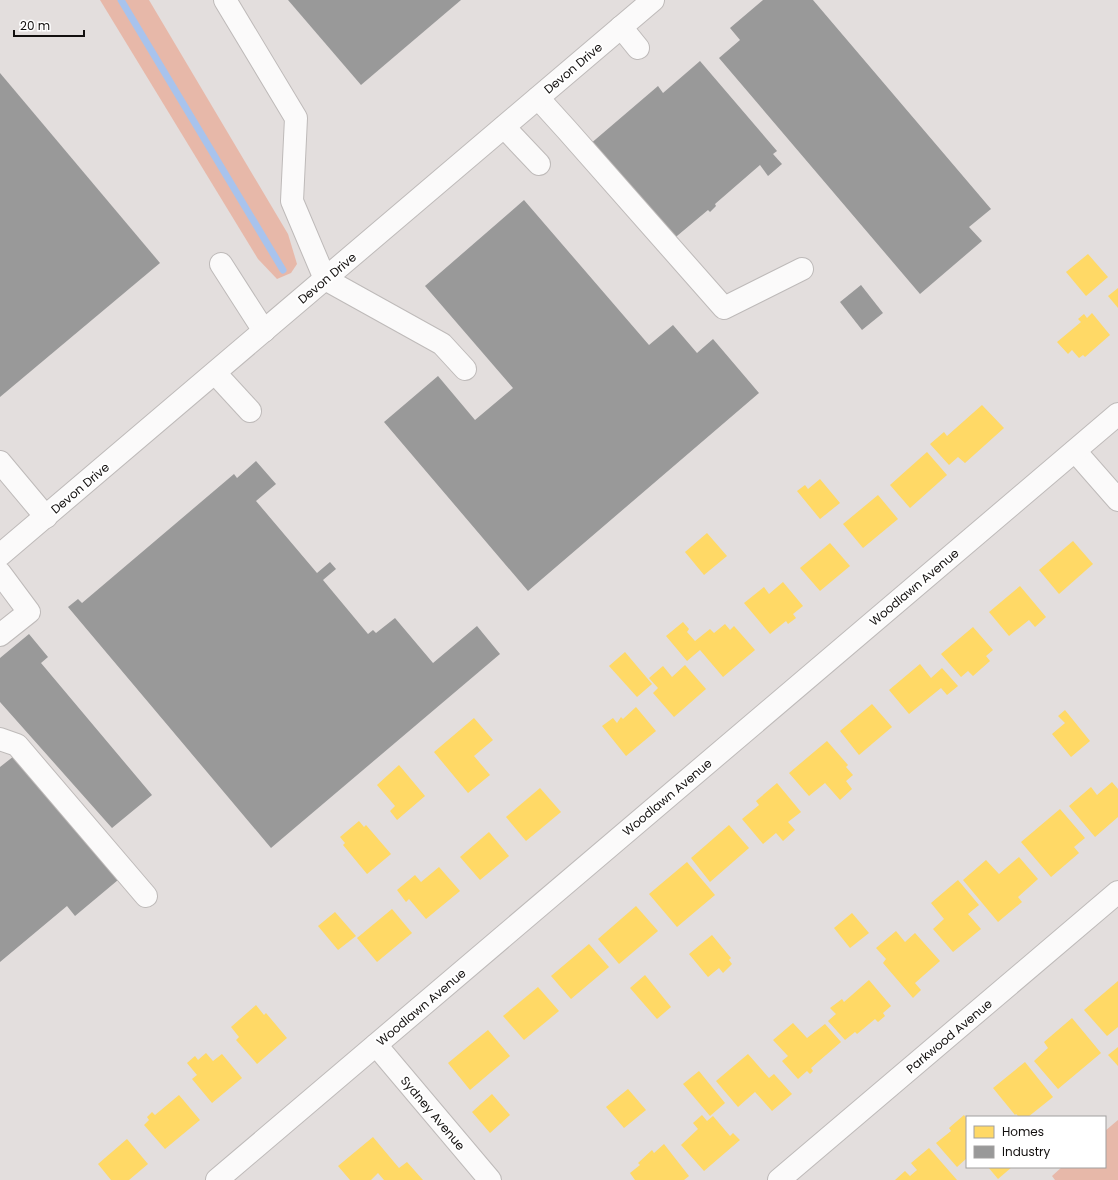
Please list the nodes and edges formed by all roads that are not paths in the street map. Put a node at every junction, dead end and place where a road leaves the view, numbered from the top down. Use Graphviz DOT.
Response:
graph roads {
  1 [pos="225,0"];
  2 [pos="653,0"];
  3 [pos="621,27"];
  4 [pos="638,48"];
  5 [pos="538,98"];
  6 [pos="504,127"];
  7 [pos="539,164"];
  8 [pos="221,264"];
  9 [pos="802,269"];
  10 [pos="326,279"];
  11 [pos="264,331"];
  12 [pos="465,369"];
  13 [pos="215,373"];
  14 [pos="250,411"];
  15 [pos="1118,414"];
  16 [pos="1075,451"];
  17 [pos="0,462"];
  18 [pos="1118,500"];
  19 [pos="46,517"];
  20 [pos="0,555"];
  21 [pos="0,573"];
  22 [pos="0,635"];
  23 [pos="0,739"];
  24 [pos="1118,892"];
  25 [pos="146,896"];
  26 [pos="376,1045"];
  27 [pos="217,1180"];
  28 [pos="490,1180"];
  29 [pos="780,1180"];
  1 -- 10 [label="street"];
  2 -- 3 [label="street, Devon Drive"];
  3 -- 4 [label="street"];
  3 -- 5 [label="street, Devon Drive"];
  5 -- 6 [label="street, Devon Drive"];
  5 -- 9 [label="street"];
  6 -- 7 [label="street"];
  6 -- 10 [label="street, Devon Drive"];
  8 -- 11 [label="street"];
  10 -- 11 [label="street, Devon Drive"];
  10 -- 12 [label="street"];
  11 -- 13 [label="street, Devon Drive"];
  13 -- 14 [label="street"];
  13 -- 19 [label="street, Devon Drive"];
  15 -- 16 [label="street, Woodlawn Avenue"];
  16 -- 18 [label="street"];
  16 -- 26 [label="street, Woodlawn Avenue"];
  17 -- 19 [label="street"];
  19 -- 20 [label="street, Devon Drive"];
  21 -- 22 [label="street"];
  23 -- 25 [label="street"];
  24 -- 29 [label="street, Parkwood Avenue"];
  26 -- 27 [label="street, Woodlawn Avenue"];
  26 -- 28 [label="street, Sydney Avenue"];
}
